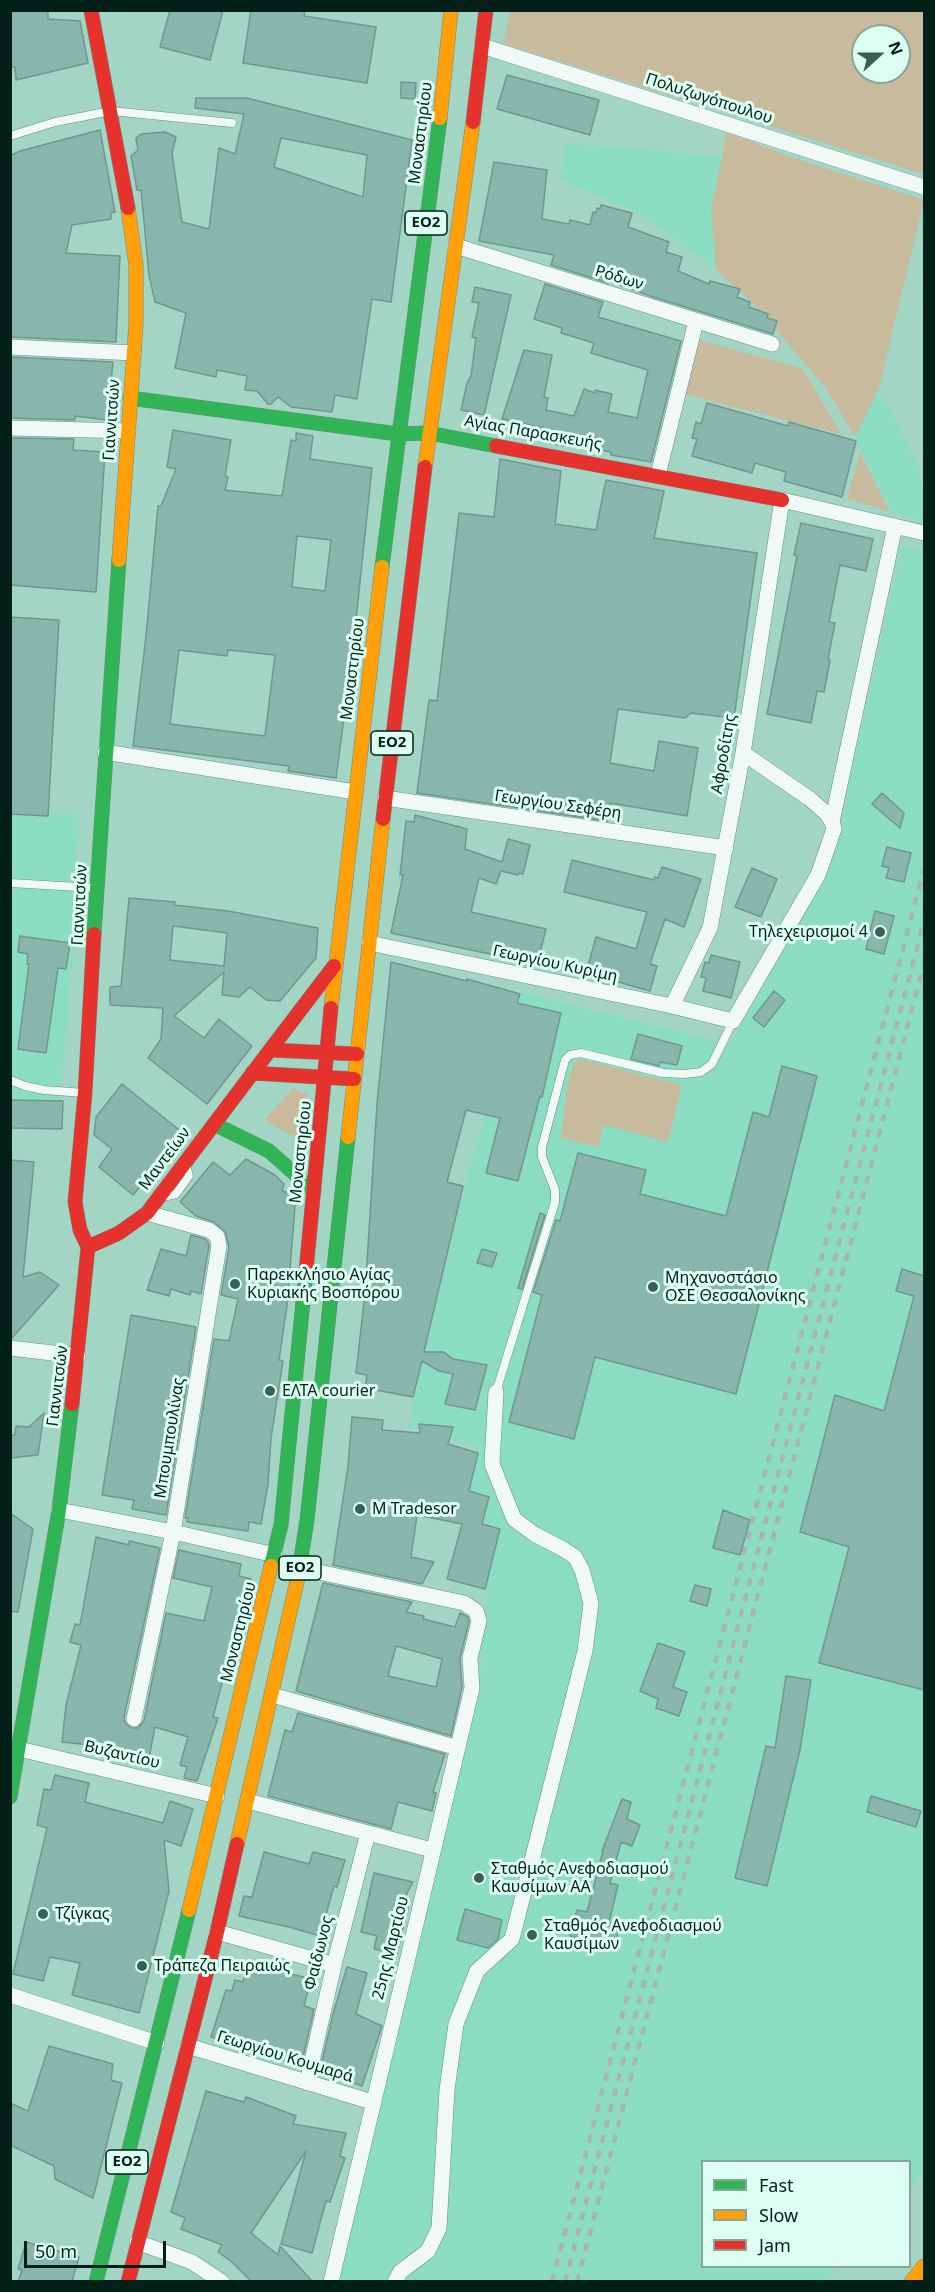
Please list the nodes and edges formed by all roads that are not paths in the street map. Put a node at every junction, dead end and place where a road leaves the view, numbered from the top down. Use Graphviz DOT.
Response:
graph roads {
  1 [pos="91,10"];
  2 [pos="451,10"];
  3 [pos="486,10"];
  4 [pos="482,46"];
  5 [pos="111,111"];
  6 [pos="232,123"];
  7 [pos="10,136"];
  8 [pos="924,186"];
  9 [pos="456,246"];
  10 [pos="696,321"];
  11 [pos="772,344"];
  12 [pos="10,347"];
  13 [pos="134,353"];
  14 [pos="130,398"];
  15 [pos="10,428"];
  16 [pos="128,431"];
  17 [pos="429,433"];
  18 [pos="398,434"];
  19 [pos="658,475"];
  20 [pos="782,500"];
  21 [pos="895,526"];
  22 [pos="924,533"];
  23 [pos="105,752"];
  24 [pos="743,753"];
  25 [pos="355,792"];
  26 [pos="385,798"];
  27 [pos="832,822"];
  28 [pos="726,848"];
  29 [pos="10,883"];
  30 [pos="97,888"];
  31 [pos="369,944"];
  32 [pos="334,966"];
  33 [pos="672,1006"];
  34 [pos="733,1021"];
  35 [pos="270,1050"];
  36 [pos="327,1053"];
  37 [pos="357,1054"];
  38 [pos="252,1073"];
  39 [pos="325,1077"];
  40 [pos="354,1079"];
  41 [pos="10,1080"];
  42 [pos="85,1093"];
  43 [pos="214,1124"];
  44 [pos="187,1169"];
  45 [pos="314,1191"];
  46 [pos="167,1196"];
  47 [pos="147,1213"];
  48 [pos="88,1247"];
  49 [pos="10,1348"];
  50 [pos="78,1356"];
  51 [pos="496,1392"];
  52 [pos="58,1510"];
  53 [pos="173,1532"];
  54 [pos="275,1555"];
  55 [pos="300,1568"];
  56 [pos="272,1695"];
  57 [pos="134,1719"];
  58 [pos="458,1748"];
  59 [pos="19,1749"];
  60 [pos="217,1796"];
  61 [pos="10,1797"];
  62 [pos="248,1801"];
  63 [pos="368,1833"];
  64 [pos="432,1850"];
  65 [pos="217,1932"];
  66 [pos="334,1965"];
  67 [pos="10,1995"];
  68 [pos="157,2043"];
  69 [pos="188,2046"];
  70 [pos="307,2083"];
  71 [pos="372,2103"];
  72 [pos="137,2242"];
  73 [pos="924,2266"];
  74 [pos="96,2282"];
  75 [pos="128,2282"];
  76 [pos="222,2282"];
  77 [pos="331,2282"];
  78 [pos="395,2282"];
  79 [pos="911,2282"];
  1 -- 5 [label="main road, Γιαννιτσών"];
  2 -- 18 [label="main road, Μοναστηρίου / ΕΟ2"];
  3 -- 4 [label="main road, ΕΟ2"];
  4 -- 8 [label="street, Πολυζωγόπουλου"];
  4 -- 9 [label="main road, ΕΟ2"];
  5 -- 6 [label="lane"];
  5 -- 7 [label="lane"];
  5 -- 13 [label="main road, Γιαννιτσών"];
  9 -- 10 [label="street, Ρόδων"];
  9 -- 17 [label="main road, ΕΟ2"];
  10 -- 11 [label="street, Ρόδων"];
  10 -- 19 [label="street"];
  12 -- 13 [label="street"];
  13 -- 14 [label="main road, Γιαννιτσών"];
  14 -- 16 [label="main road, Γιαννιτσών"];
  14 -- 18 [label="main road, Αγίας Παρασκευής"];
  15 -- 16 [label="street"];
  16 -- 23 [label="main road, Γιαννιτσών"];
  17 -- 18 [label="main road, Αγίας Παρασκευής"];
  17 -- 19 [label="main road, Αγίας Παρασκευής"];
  17 -- 26 [label="main road, ΕΟ2"];
  18 -- 25 [label="main road, Μοναστηρίου / ΕΟ2"];
  19 -- 20 [label="main road, Αγίας Παρασκευής"];
  20 -- 21 [label="street, Αγίας Παρασκευής"];
  20 -- 24 [label="street, Αφροδίτης"];
  21 -- 22 [label="street, Αγίας Παρασκευής"];
  21 -- 27 [label="street"];
  23 -- 25 [label="street"];
  23 -- 30 [label="main road, Γιαννιτσών"];
  24 -- 27 [label="street"];
  24 -- 28 [label="street, Αφροδίτης"];
  25 -- 32 [label="main road, Μοναστηρίου / ΕΟ2"];
  26 -- 28 [label="street, Γεωργίου Σεφέρη"];
  26 -- 31 [label="main road, ΕΟ2"];
  27 -- 34 [label="street"];
  28 -- 33 [label="street, Αφροδίτης"];
  29 -- 30 [label="lane"];
  30 -- 42 [label="main road, Γιαννιτσών"];
  31 -- 33 [label="street, Γεωργίου Κυρίμη"];
  31 -- 37 [label="main road, ΕΟ2"];
  32 -- 35 [label="main road, Μαντείων"];
  32 -- 36 [label="main road, Μοναστηρίου / ΕΟ2"];
  33 -- 34 [label="street, Γεωργίου Κυρίμη"];
  34 -- 51 [label="lane"];
  35 -- 36 [label="main road"];
  35 -- 38 [label="main road, Μαντείων"];
  36 -- 37 [label="main road"];
  36 -- 39 [label="main road, Μοναστηρίου / ΕΟ2"];
  37 -- 40 [label="main road, ΕΟ2"];
  38 -- 39 [label="main road"];
  38 -- 43 [label="main road, Μαντείων"];
  39 -- 40 [label="main road"];
  39 -- 45 [label="main road, Μοναστηρίου / ΕΟ2"];
  40 -- 55 [label="main road, ΕΟ2"];
  41 -- 42 [label="lane"];
  42 -- 48 [label="main road, Γιαννιτσών"];
  43 -- 45 [label="main road"];
  43 -- 47 [label="main road, Μαντείων"];
  44 -- 46 [label="lane"];
  45 -- 54 [label="main road, Μοναστηρίου / ΕΟ2"];
  47 -- 48 [label="main road, Μαντείων"];
  47 -- 53 [label="street, Μπουμπουλίνας"];
  48 -- 50 [label="main road, Γιαννιτσών"];
  49 -- 50 [label="street"];
  50 -- 52 [label="main road, Γιαννιτσών"];
  51 -- 78 [label="street"];
  52 -- 53 [label="street"];
  52 -- 59 [label="main road, Γιαννιτσών"];
  53 -- 54 [label="street"];
  53 -- 57 [label="street, Μπουμπουλίνας"];
  54 -- 60 [label="main road, Μοναστηρίου / ΕΟ2"];
  55 -- 56 [label="main road, ΕΟ2"];
  55 -- 58 [label="street, 25ης Μαρτίου"];
  56 -- 58 [label="street"];
  56 -- 62 [label="main road, ΕΟ2"];
  58 -- 64 [label="street, 25ης Μαρτίου"];
  59 -- 60 [label="street, Βυζαντίου"];
  59 -- 61 [label="main road, Γιαννιτσών"];
  60 -- 68 [label="main road, Μοναστηρίου / ΕΟ2"];
  62 -- 63 [label="street"];
  62 -- 65 [label="main road, ΕΟ2"];
  63 -- 64 [label="street"];
  63 -- 66 [label="street, Φαίδωνος"];
  64 -- 71 [label="street, 25ης Μαρτίου"];
  65 -- 66 [label="street"];
  65 -- 69 [label="main road, ΕΟ2"];
  66 -- 70 [label="street, Φαίδωνος"];
  67 -- 68 [label="street"];
  68 -- 74 [label="main road, Μοναστηρίου / ΕΟ2"];
  69 -- 70 [label="street, Γεωργίου Κουμαρά"];
  69 -- 72 [label="main road, ΕΟ2"];
  70 -- 71 [label="street, Γεωργίου Κουμαρά"];
  71 -- 77 [label="street, 25ης Μαρτίου"];
  72 -- 75 [label="main road, ΕΟ2"];
  72 -- 76 [label="street"];
  73 -- 79 [label="main road"];
}
